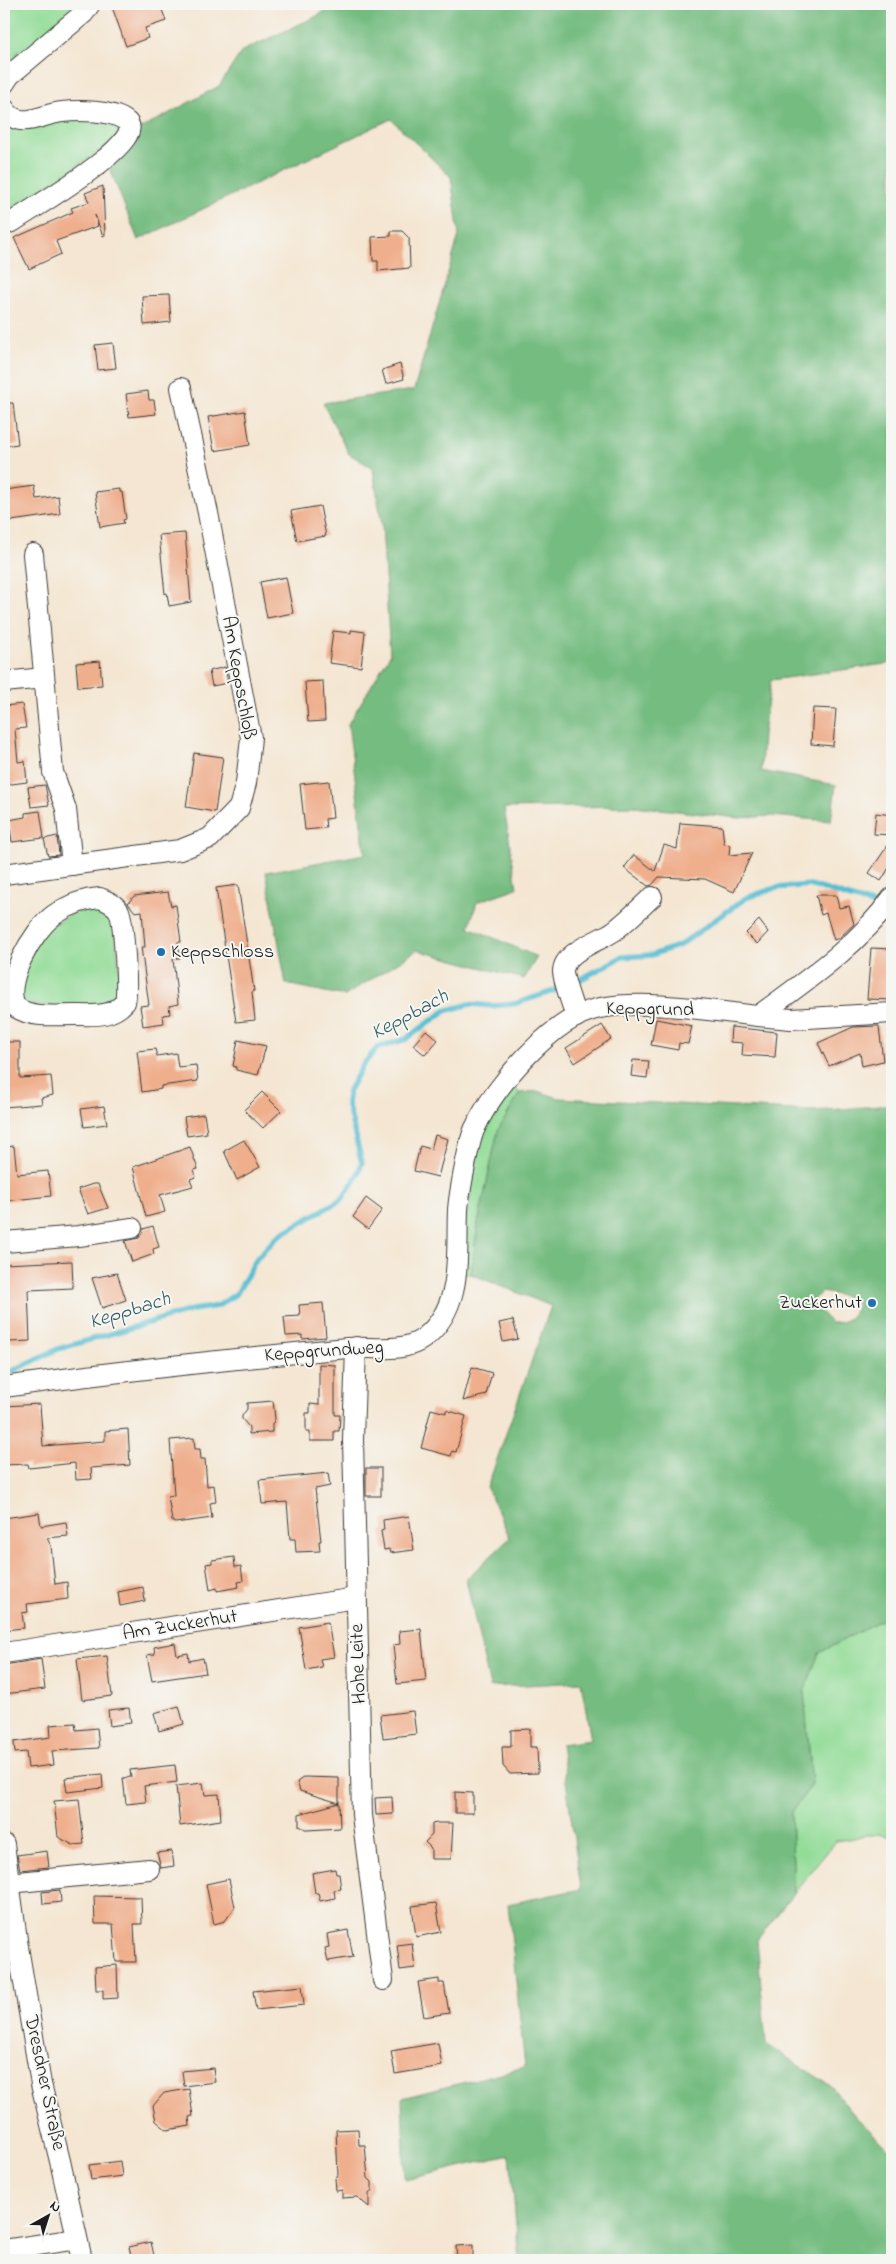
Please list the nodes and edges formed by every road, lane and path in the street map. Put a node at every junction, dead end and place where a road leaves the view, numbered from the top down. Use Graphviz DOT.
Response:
graph roads {
  1 [pos="90,4"];
  2 [pos="4,84"];
  3 [pos="4,108"];
  4 [pos="4,225"];
  5 [pos="181,388"];
  6 [pos="33,554"];
  7 [pos="44,678"];
  8 [pos="4,682"];
  9 [pos="72,865"];
  10 [pos="4,874"];
  11 [pos="652,897"];
  12 [pos="892,898"];
  13 [pos="4,982"];
  14 [pos="574,1010"];
  15 [pos="892,1012"];
  16 [pos="758,1016"];
  17 [pos="474,1130"];
  18 [pos="132,1228"];
  19 [pos="4,1242"];
  20 [pos="356,1347"];
  21 [pos="4,1387"];
  22 [pos="356,1598"];
  23 [pos="4,1653"];
  24 [pos="4,1844"];
  25 [pos="150,1869"];
  26 [pos="9,1883"];
  27 [pos="11,1948"];
  28 [pos="383,1980"];
  29 [pos="77,2240"];
  30 [pos="4,2250"];
  31 [pos="82,2260"];
  1 -- 2 [label="street"];
  3 -- 4 [label="street"];
  5 -- 9 [label="street, Am Keppschloß"];
  6 -- 7 [label="street"];
  7 -- 8 [label="street"];
  7 -- 9 [label="street"];
  9 -- 10 [label="street, Am Keppschloß"];
  11 -- 14 [label="street"];
  12 -- 16 [label="street"];
  13 -- 13 [label="street"];
  14 -- 16 [label="street, Keppgrund"];
  14 -- 17 [label="street, Keppgrund"];
  15 -- 16 [label="street, Keppgrund"];
  17 -- 20 [label="street, Keppgrundweg"];
  18 -- 19 [label="street"];
  20 -- 21 [label="street, Keppgrundweg"];
  20 -- 22 [label="street, Hohe Leite"];
  22 -- 23 [label="street, Am Zuckerhut"];
  22 -- 28 [label="street, Hohe Leite"];
  24 -- 26 [label="street, Dresdner Straße"];
  25 -- 26 [label="street"];
  26 -- 27 [label="street, Dresdner Straße"];
  27 -- 29 [label="street, Dresdner Straße"];
  29 -- 30 [label="street"];
  29 -- 31 [label="street, Dresdner Straße"];
}
